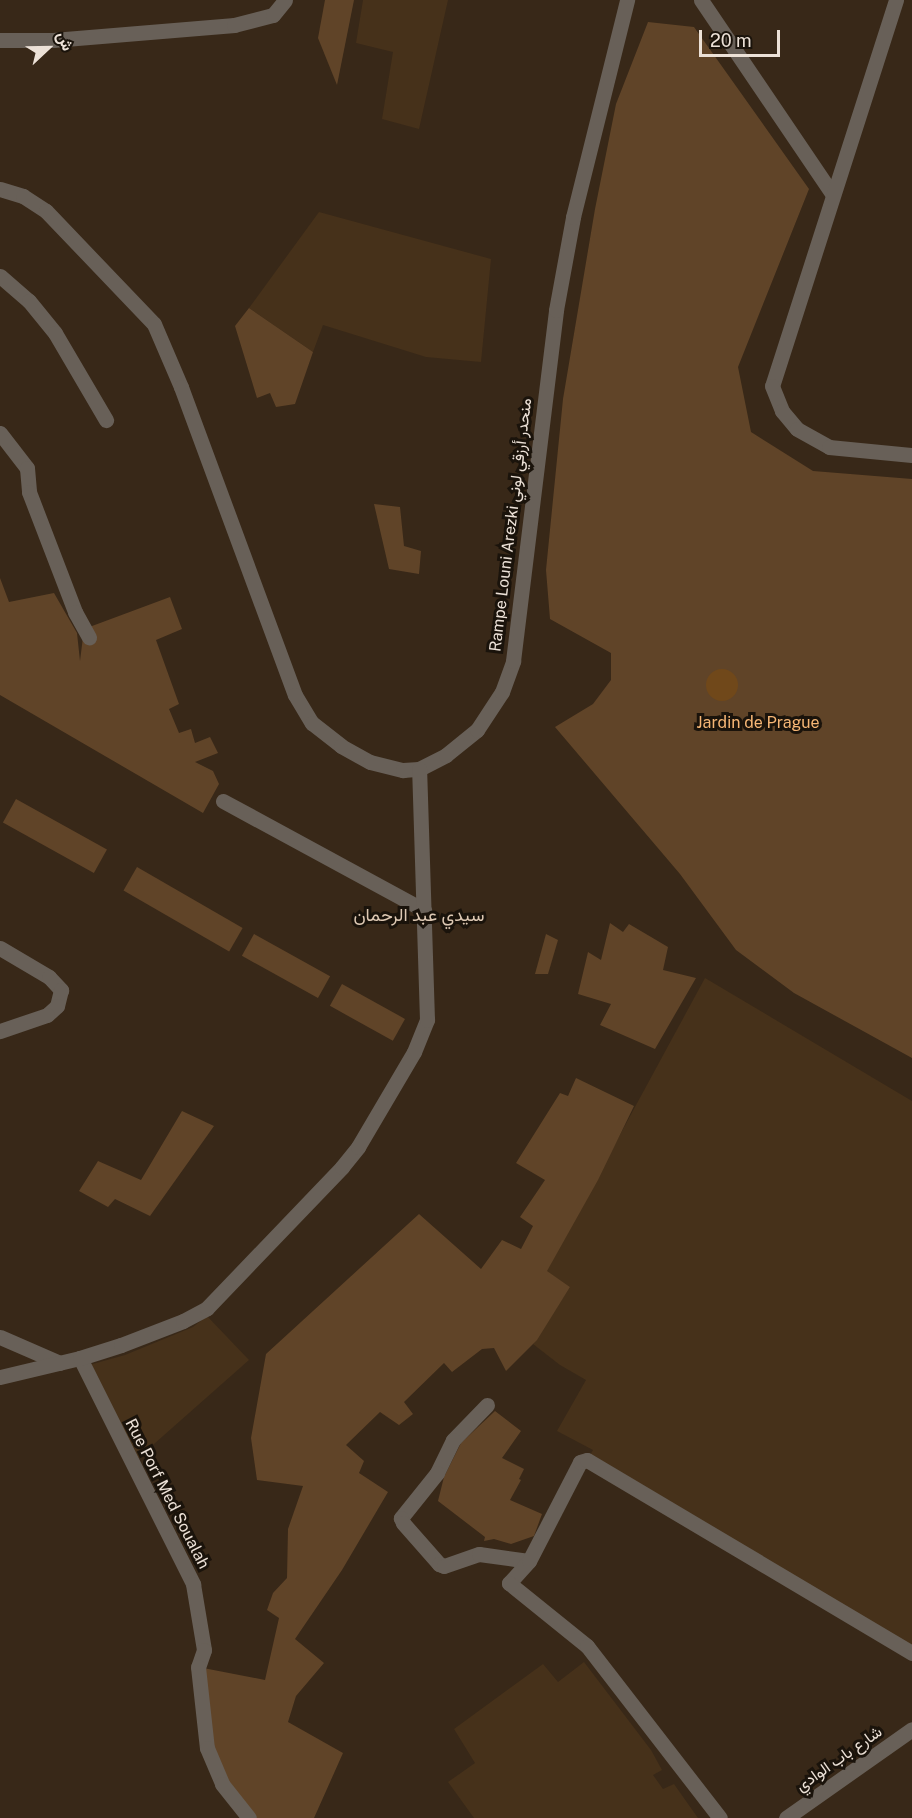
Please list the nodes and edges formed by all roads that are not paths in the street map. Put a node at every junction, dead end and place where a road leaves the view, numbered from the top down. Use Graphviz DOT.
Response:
graph roads {
  1 [pos="285,0"];
  2 [pos="627,0"];
  3 [pos="701,0"];
  4 [pos="896,0"];
  5 [pos="0,40"];
  6 [pos="0,189"];
  7 [pos="833,195"];
  8 [pos="0,276"];
  9 [pos="106,420"];
  10 [pos="0,433"];
  11 [pos="912,455"];
  12 [pos="89,636"];
  13 [pos="419,769"];
  14 [pos="223,801"];
  15 [pos="424,910"];
  16 [pos="0,948"];
  17 [pos="0,1031"];
  18 [pos="0,1337"];
  19 [pos="80,1358"];
  20 [pos="60,1363"];
  21 [pos="0,1377"];
  22 [pos="487,1405"];
  23 [pos="529,1561"];
  24 [pos="912,1653"];
  25 [pos="912,1729"];
  26 [pos="249,1818"];
  27 [pos="720,1818"];
  28 [pos="786,1818"];
  1 -- 5 [label="street"];
  2 -- 13 [label="street, Rampe Louni Arezki منحدر أرزقي لوني"];
  3 -- 7 [label="street"];
  4 -- 7 [label="street"];
  6 -- 13 [label="street"];
  7 -- 11 [label="street"];
  8 -- 9 [label="street"];
  10 -- 12 [label="street"];
  13 -- 15 [label="street"];
  14 -- 15 [label="street"];
  15 -- 19 [label="street"];
  16 -- 17 [label="street"];
  18 -- 20 [label="street"];
  19 -- 20 [label="street"];
  19 -- 26 [label="street, Rue Porf Med Soualah"];
  20 -- 21 [label="street"];
  22 -- 23 [label="street"];
  23 -- 24 [label="street"];
  23 -- 27 [label="street"];
  25 -- 28 [label="street, شارع باب الوادي"];
}
